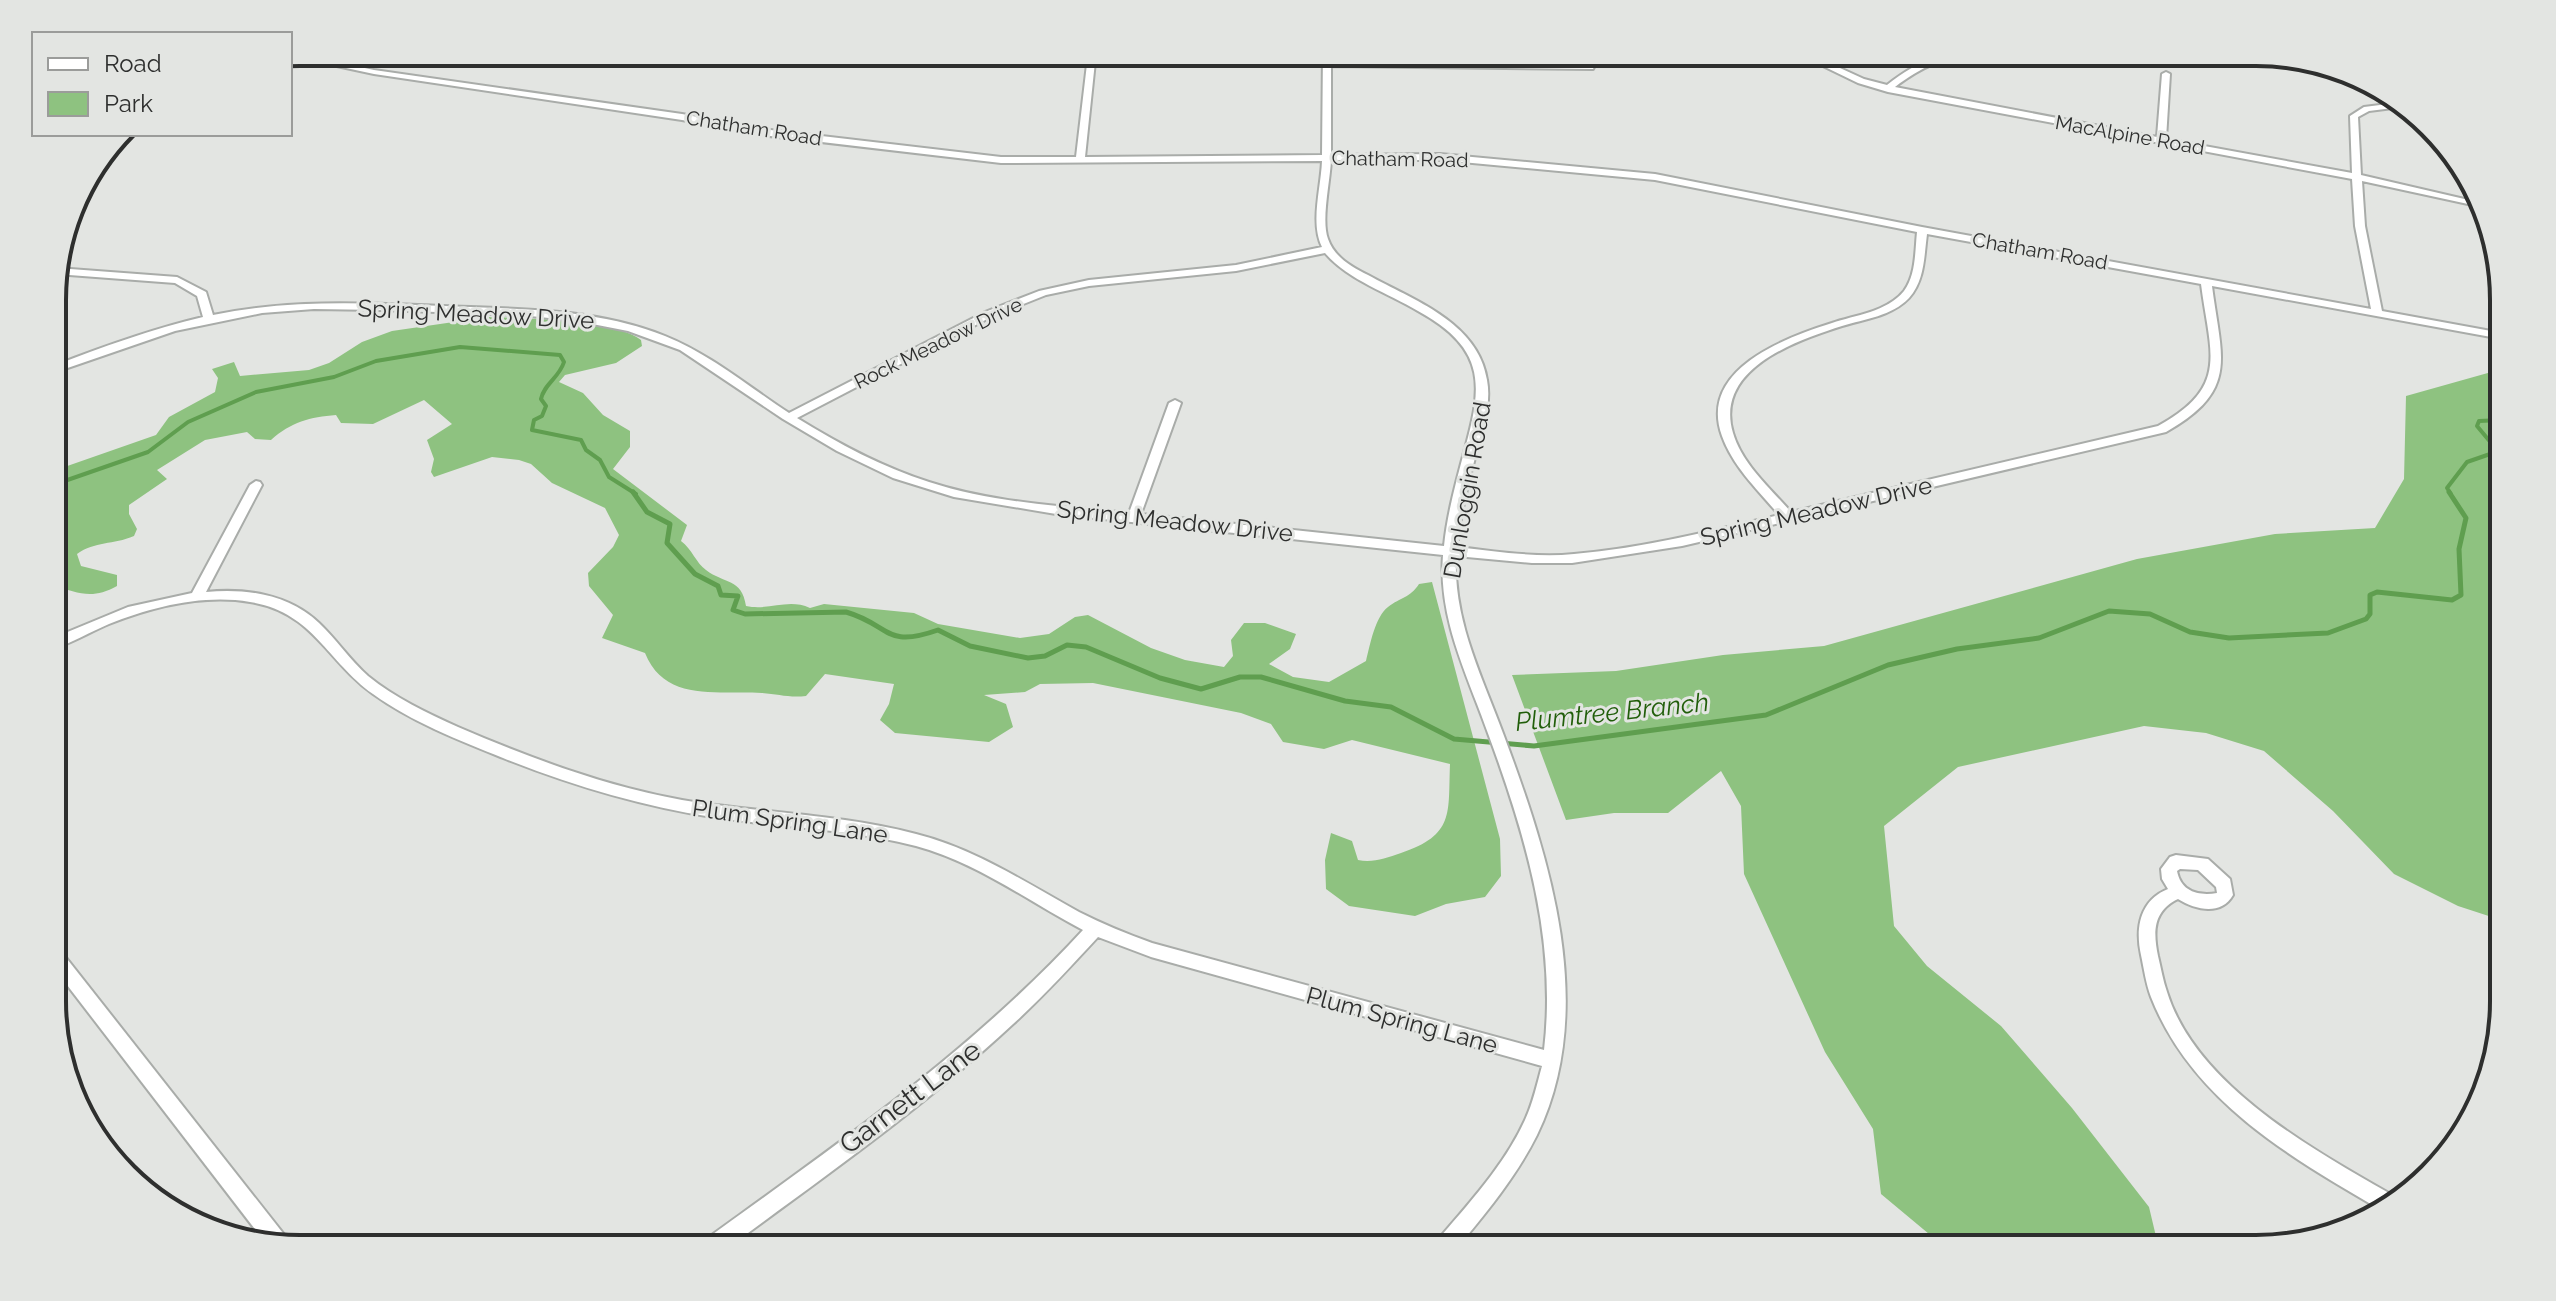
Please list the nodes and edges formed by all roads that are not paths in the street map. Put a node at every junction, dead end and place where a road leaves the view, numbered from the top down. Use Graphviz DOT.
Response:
graph roads {
  1 [pos="1327,66"];
  2 [pos="1571,66"];
  3 [pos="1825,66"];
  4 [pos="1920,66"];
  5 [pos="351,67"];
  6 [pos="1091,67"];
  7 [pos="1590,67"];
  8 [pos="2166,74"];
  9 [pos="1888,89"];
  10 [pos="2387,106"];
  11 [pos="2161,141"];
  12 [pos="1326,158"];
  13 [pos="1080,160"];
  14 [pos="2358,177"];
  15 [pos="2468,201"];
  16 [pos="1922,230"];
  17 [pos="1328,249"];
  18 [pos="68,272"];
  19 [pos="2206,281"];
  20 [pos="2377,313"];
  21 [pos="209,319"];
  22 [pos="2490,334"];
  23 [pos="67,365"];
  24 [pos="1175,403"];
  25 [pos="790,417"];
  26 [pos="256,485"];
  27 [pos="1787,516"];
  28 [pos="1134,517"];
  29 [pos="1451,551"];
  30 [pos="196,597"];
  31 [pos="67,638"];
  32 [pos="2179,892"];
  33 [pos="1095,928"];
  34 [pos="66,970"];
  35 [pos="1553,1061"];
  36 [pos="2381,1199"];
  37 [pos="271,1233"];
  38 [pos="1455,1234"];
  39 [pos="728,1235"];
  1 -- 12 [label="street"];
  2 -- 7 [label="street"];
  3 -- 9 [label="street, MacAlpine Road"];
  4 -- 9 [label="street"];
  5 -- 13 [label="street, Chatham Road"];
  6 -- 13 [label="street"];
  8 -- 11 [label="street"];
  9 -- 11 [label="street, MacAlpine Road"];
  10 -- 14 [label="street"];
  11 -- 14 [label="street, MacAlpine Road"];
  12 -- 13 [label="street, Chatham Road"];
  12 -- 16 [label="street, Chatham Road"];
  12 -- 17 [label="street"];
  14 -- 15 [label="street, MacAlpine Road"];
  14 -- 20 [label="street"];
  16 -- 19 [label="street, Chatham Road"];
  16 -- 27 [label="street"];
  17 -- 25 [label="street, Rock Meadow Drive"];
  17 -- 29 [label="street, Dunloggin Road"];
  18 -- 21 [label="street"];
  19 -- 20 [label="street, Chatham Road"];
  19 -- 27 [label="street, Spring Meadow Drive"];
  20 -- 22 [label="street, Chatham Road"];
  21 -- 23 [label="street, Spring Meadow Drive"];
  21 -- 25 [label="street, Spring Meadow Drive"];
  24 -- 28 [label="street"];
  25 -- 28 [label="street, Spring Meadow Drive"];
  26 -- 30 [label="street"];
  27 -- 29 [label="street, Spring Meadow Drive"];
  28 -- 29 [label="street, Spring Meadow Drive"];
  29 -- 35 [label="street, Dunloggin Road"];
  30 -- 31 [label="street, Plum Spring Lane"];
  30 -- 33 [label="street, Plum Spring Lane"];
  32 -- 36 [label="street"];
  33 -- 35 [label="street, Plum Spring Lane"];
  33 -- 39 [label="street, Garnett Lane"];
  34 -- 37 [label="street"];
  35 -- 38 [label="street, Dunloggin Road"];
}
